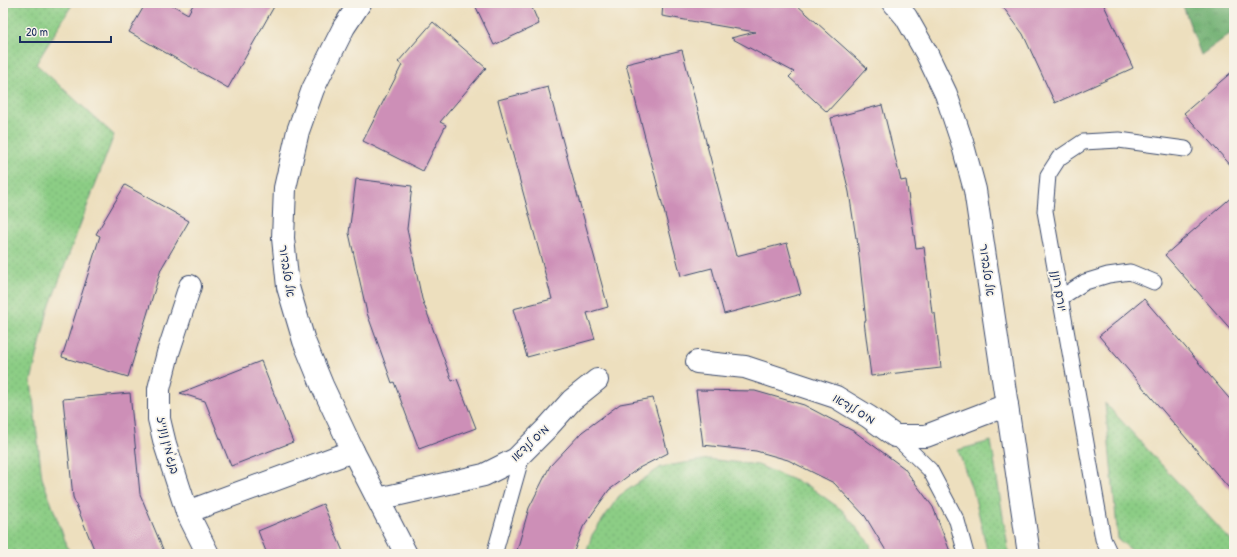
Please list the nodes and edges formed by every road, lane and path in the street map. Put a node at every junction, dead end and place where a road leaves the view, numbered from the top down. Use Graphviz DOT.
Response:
graph roads {
  1 [pos="360,3"];
  2 [pos="894,3"];
  3 [pos="1185,150"];
  4 [pos="1154,282"];
  5 [pos="190,286"];
  6 [pos="1060,298"];
  7 [pos="696,362"];
  8 [pos="598,380"];
  9 [pos="1007,405"];
  10 [pos="896,436"];
  11 [pos="353,451"];
  12 [pos="523,452"];
  13 [pos="378,499"];
  14 [pos="187,512"];
  15 [pos="208,554"];
  16 [pos="406,554"];
  17 [pos="496,554"];
  18 [pos="966,554"];
  19 [pos="1029,554"];
  20 [pos="1110,554"];
  1 -- 11 [label="street, אל סלבדור"];
  2 -- 9 [label="street, אל סלבדור"];
  3 -- 6 [label="lane, יורם רונן"];
  4 -- 6 [label="lane"];
  5 -- 14 [label="street, בנג'מין נונייז"];
  6 -- 20 [label="lane, יורם רונן"];
  7 -- 10 [label="street, מיס לנדאו"];
  8 -- 12 [label="street, מיס לנדאו"];
  9 -- 10 [label="street"];
  9 -- 19 [label="street, אל סלבדור"];
  10 -- 18 [label="lane"];
  11 -- 13 [label="street, אל סלבדור"];
  11 -- 14 [label="street"];
  12 -- 13 [label="street, מיס לנדאו"];
  12 -- 17 [label="lane"];
  13 -- 16 [label="street, אל סלבדור"];
  14 -- 15 [label="street, בנג'מין נונייז"];
}
